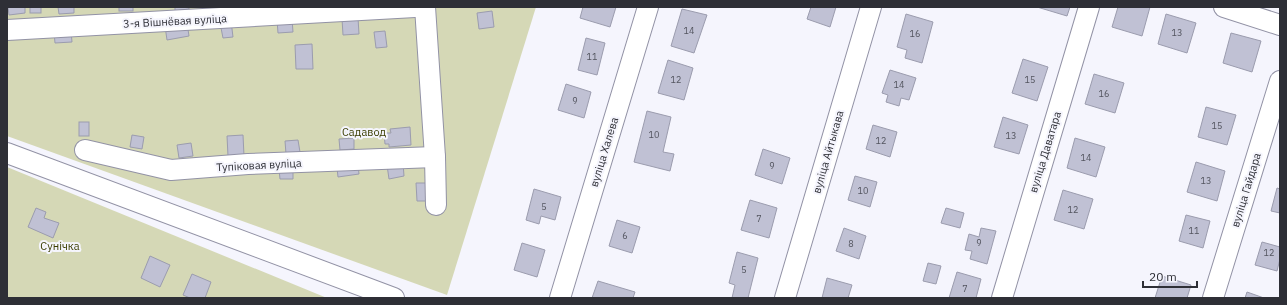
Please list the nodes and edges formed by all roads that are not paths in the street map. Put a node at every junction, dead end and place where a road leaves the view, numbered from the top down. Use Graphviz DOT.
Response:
graph roads {
  1 [pos="415,7"];
  2 [pos="425,7"];
  3 [pos="648,7"];
  4 [pos="871,7"];
  5 [pos="1089,7"];
  6 [pos="1224,7"];
  7 [pos="1280,25"];
  8 [pos="7,30"];
  9 [pos="1280,81"];
  10 [pos="85,150"];
  11 [pos="7,153"];
  12 [pos="435,157"];
  13 [pos="436,205"];
  14 [pos="394,298"];
  15 [pos="560,298"];
  16 [pos="785,298"];
  17 [pos="1002,298"];
  18 [pos="1213,298"];
  1 -- 8 [label="street, 3-я Вішнёвая вуліца"];
  2 -- 12 [label="street"];
  3 -- 15 [label="street, вуліца Халева"];
  4 -- 16 [label="street, вуліца Айтыкава"];
  5 -- 17 [label="street, вуліца Даватара"];
  6 -- 7 [label="street"];
  9 -- 18 [label="street, вуліца Гайдара"];
  10 -- 12 [label="street, Тупіковая вуліца"];
  11 -- 14 [label="street"];
  12 -- 13 [label="street"];
}
